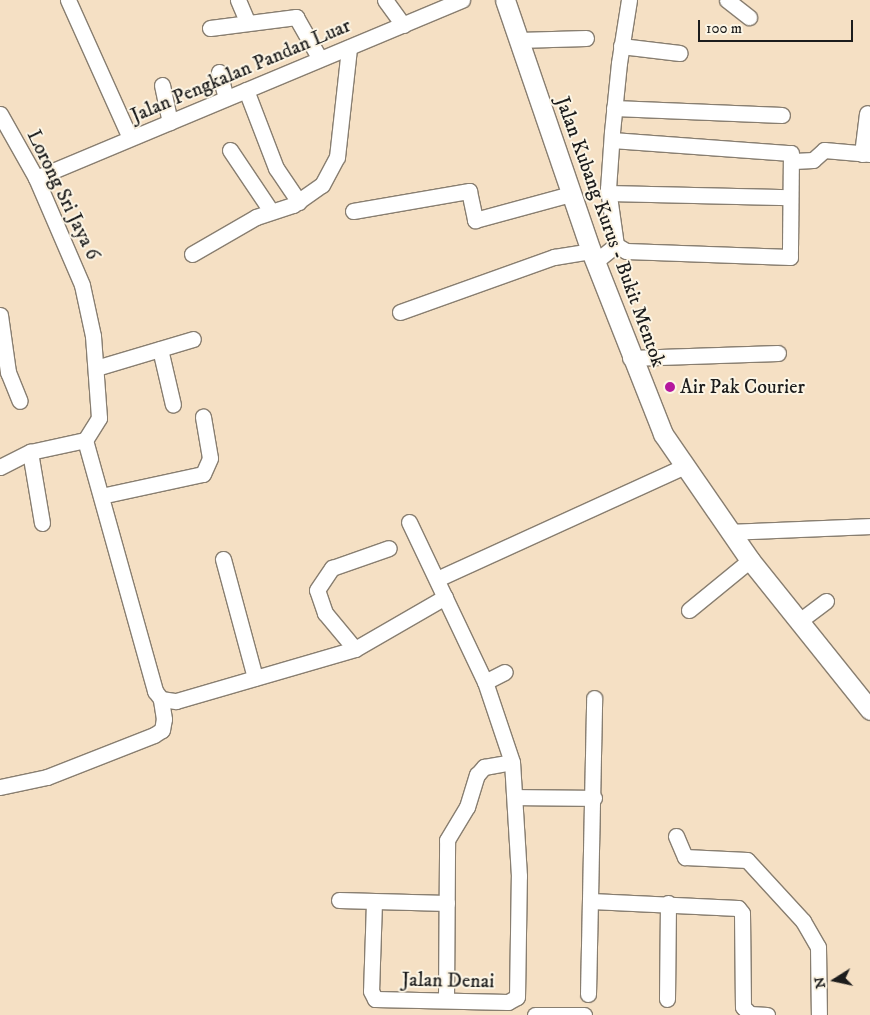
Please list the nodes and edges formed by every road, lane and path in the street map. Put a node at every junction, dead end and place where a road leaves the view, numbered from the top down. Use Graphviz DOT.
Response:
graph roads {
  1 [pos="68,0"];
  2 [pos="238,0"];
  3 [pos="385,0"];
  4 [pos="462,0"];
  5 [pos="505,0"];
  6 [pos="629,0"];
  7 [pos="728,0"];
  8 [pos="749,17"];
  9 [pos="247,21"];
  10 [pos="402,25"];
  11 [pos="210,28"];
  12 [pos="586,38"];
  13 [pos="518,40"];
  14 [pos="622,46"];
  15 [pos="349,48"];
  16 [pos="680,53"];
  17 [pos="320,59"];
  18 [pos="219,72"];
  19 [pos="162,85"];
  20 [pos="246,90"];
  21 [pos="226,98"];
  22 [pos="614,108"];
  23 [pos="866,113"];
  24 [pos="0,114"];
  25 [pos="782,115"];
  26 [pos="170,122"];
  27 [pos="130,138"];
  28 [pos="612,140"];
  29 [pos="230,150"];
  30 [pos="866,154"];
  31 [pos="794,161"];
  32 [pos="36,178"];
  33 [pos="608,193"];
  34 [pos="570,194"];
  35 [pos="790,197"];
  36 [pos="298,202"];
  37 [pos="354,211"];
  38 [pos="271,212"];
  39 [pos="616,246"];
  40 [pos="192,254"];
  41 [pos="593,257"];
  42 [pos="400,312"];
  43 [pos="0,315"];
  44 [pos="193,339"];
  45 [pos="160,349"];
  46 [pos="778,353"];
  47 [pos="630,358"];
  48 [pos="96,368"];
  49 [pos="20,401"];
  50 [pos="174,405"];
  51 [pos="203,417"];
  52 [pos="85,440"];
  53 [pos="30,452"];
  54 [pos="0,467"];
  55 [pos="688,475"];
  56 [pos="100,496"];
  57 [pos="409,522"];
  58 [pos="42,523"];
  59 [pos="870,526"];
  60 [pos="730,532"];
  61 [pos="389,548"];
  62 [pos="223,559"];
  63 [pos="750,560"];
  64 [pos="437,579"];
  65 [pos="445,598"];
  66 [pos="826,601"];
  67 [pos="689,610"];
  68 [pos="798,622"];
  69 [pos="355,649"];
  70 [pos="505,672"];
  71 [pos="255,678"];
  72 [pos="484,682"];
  73 [pos="594,698"];
  74 [pos="162,709"];
  75 [pos="870,710"];
  76 [pos="512,762"];
  77 [pos="0,787"];
  78 [pos="516,797"];
  79 [pos="594,798"];
  80 [pos="676,836"];
  81 [pos="339,900"];
  82 [pos="591,901"];
  83 [pos="374,902"];
  84 [pos="447,903"];
  85 [pos="668,903"];
  86 [pos="588,994"];
  87 [pos="667,999"];
  88 [pos="446,1000"];
  89 [pos="535,1015"];
  90 [pos="584,1015"];
  91 [pos="767,1015"];
  92 [pos="819,1015"];
  1 -- 27 [label="street"];
  2 -- 9 [label="street"];
  3 -- 10 [label="street"];
  4 -- 10 [label="street, Jalan Pengkalan Pandan Luar"];
  5 -- 13 [label="main road, Jalan Kubang Kurus - Bukit Mentok"];
  6 -- 14 [label="street"];
  7 -- 8 [label="street"];
  9 -- 11 [label="street"];
  9 -- 17 [label="street"];
  10 -- 15 [label="street, Jalan Pengkalan Pandan Luar"];
  12 -- 13 [label="street"];
  13 -- 34 [label="main road, Jalan Kubang Kurus - Bukit Mentok"];
  14 -- 16 [label="street"];
  14 -- 22 [label="street"];
  15 -- 17 [label="street, Jalan Pengkalan Pandan Luar"];
  15 -- 36 [label="street"];
  17 -- 20 [label="street, Jalan Pengkalan Pandan Luar"];
  18 -- 21 [label="street"];
  19 -- 26 [label="street"];
  20 -- 21 [label="street, Jalan Pengkalan Pandan Luar"];
  20 -- 36 [label="street"];
  21 -- 26 [label="street, Jalan Pengkalan Pandan Luar"];
  22 -- 25 [label="street"];
  22 -- 28 [label="street"];
  23 -- 30 [label="street"];
  24 -- 32 [label="street, Lorong Sri Jaya 6"];
  26 -- 27 [label="street, Jalan Pengkalan Pandan Luar"];
  27 -- 32 [label="street, Jalan Pengkalan Pandan Luar"];
  28 -- 31 [label="street"];
  28 -- 33 [label="street"];
  29 -- 38 [label="street"];
  30 -- 31 [label="street"];
  31 -- 35 [label="street"];
  32 -- 48 [label="street, Lorong Sri Jaya 6"];
  33 -- 35 [label="street"];
  33 -- 39 [label="street"];
  34 -- 37 [label="street"];
  34 -- 41 [label="main road, Jalan Kubang Kurus - Bukit Mentok"];
  35 -- 39 [label="street"];
  36 -- 38 [label="street"];
  38 -- 40 [label="street"];
  39 -- 41 [label="street"];
  41 -- 42 [label="street"];
  41 -- 47 [label="main road, Jalan Kubang Kurus - Bukit Mentok"];
  43 -- 49 [label="street"];
  44 -- 45 [label="street"];
  45 -- 48 [label="street"];
  45 -- 50 [label="street"];
  46 -- 47 [label="street"];
  47 -- 55 [label="main road, Jalan Kubang Kurus - Bukit Mentok"];
  48 -- 52 [label="street, Lorong Sri Jaya 6"];
  51 -- 56 [label="street"];
  52 -- 53 [label="street"];
  52 -- 56 [label="street"];
  53 -- 54 [label="street"];
  53 -- 58 [label="street"];
  55 -- 60 [label="main road, Jalan Kubang Kurus - Bukit Mentok"];
  55 -- 64 [label="street"];
  56 -- 74 [label="street"];
  57 -- 64 [label="street"];
  59 -- 60 [label="street"];
  60 -- 63 [label="main road, Jalan Kubang Kurus - Bukit Mentok"];
  61 -- 69 [label="street"];
  62 -- 71 [label="street"];
  63 -- 67 [label="street"];
  63 -- 68 [label="main road, Jalan Kubang Kurus - Bukit Mentok"];
  64 -- 65 [label="street"];
  65 -- 69 [label="street"];
  65 -- 72 [label="street"];
  66 -- 68 [label="street"];
  68 -- 75 [label="main road, Jalan Kubang Kurus - Bukit Mentok"];
  69 -- 71 [label="street"];
  70 -- 72 [label="street"];
  71 -- 74 [label="street"];
  72 -- 76 [label="street"];
  73 -- 79 [label="street"];
  74 -- 77 [label="street"];
  76 -- 78 [label="street"];
  76 -- 84 [label="street"];
  78 -- 79 [label="street"];
  78 -- 88 [label="street, Jalan Denai"];
  79 -- 82 [label="street"];
  80 -- 92 [label="street"];
  81 -- 83 [label="street"];
  82 -- 85 [label="street"];
  82 -- 86 [label="street"];
  83 -- 84 [label="street"];
  83 -- 88 [label="street, Jalan Denai"];
  84 -- 88 [label="street"];
  85 -- 87 [label="street"];
  85 -- 91 [label="street"];
  89 -- 90 [label="street"];
}
